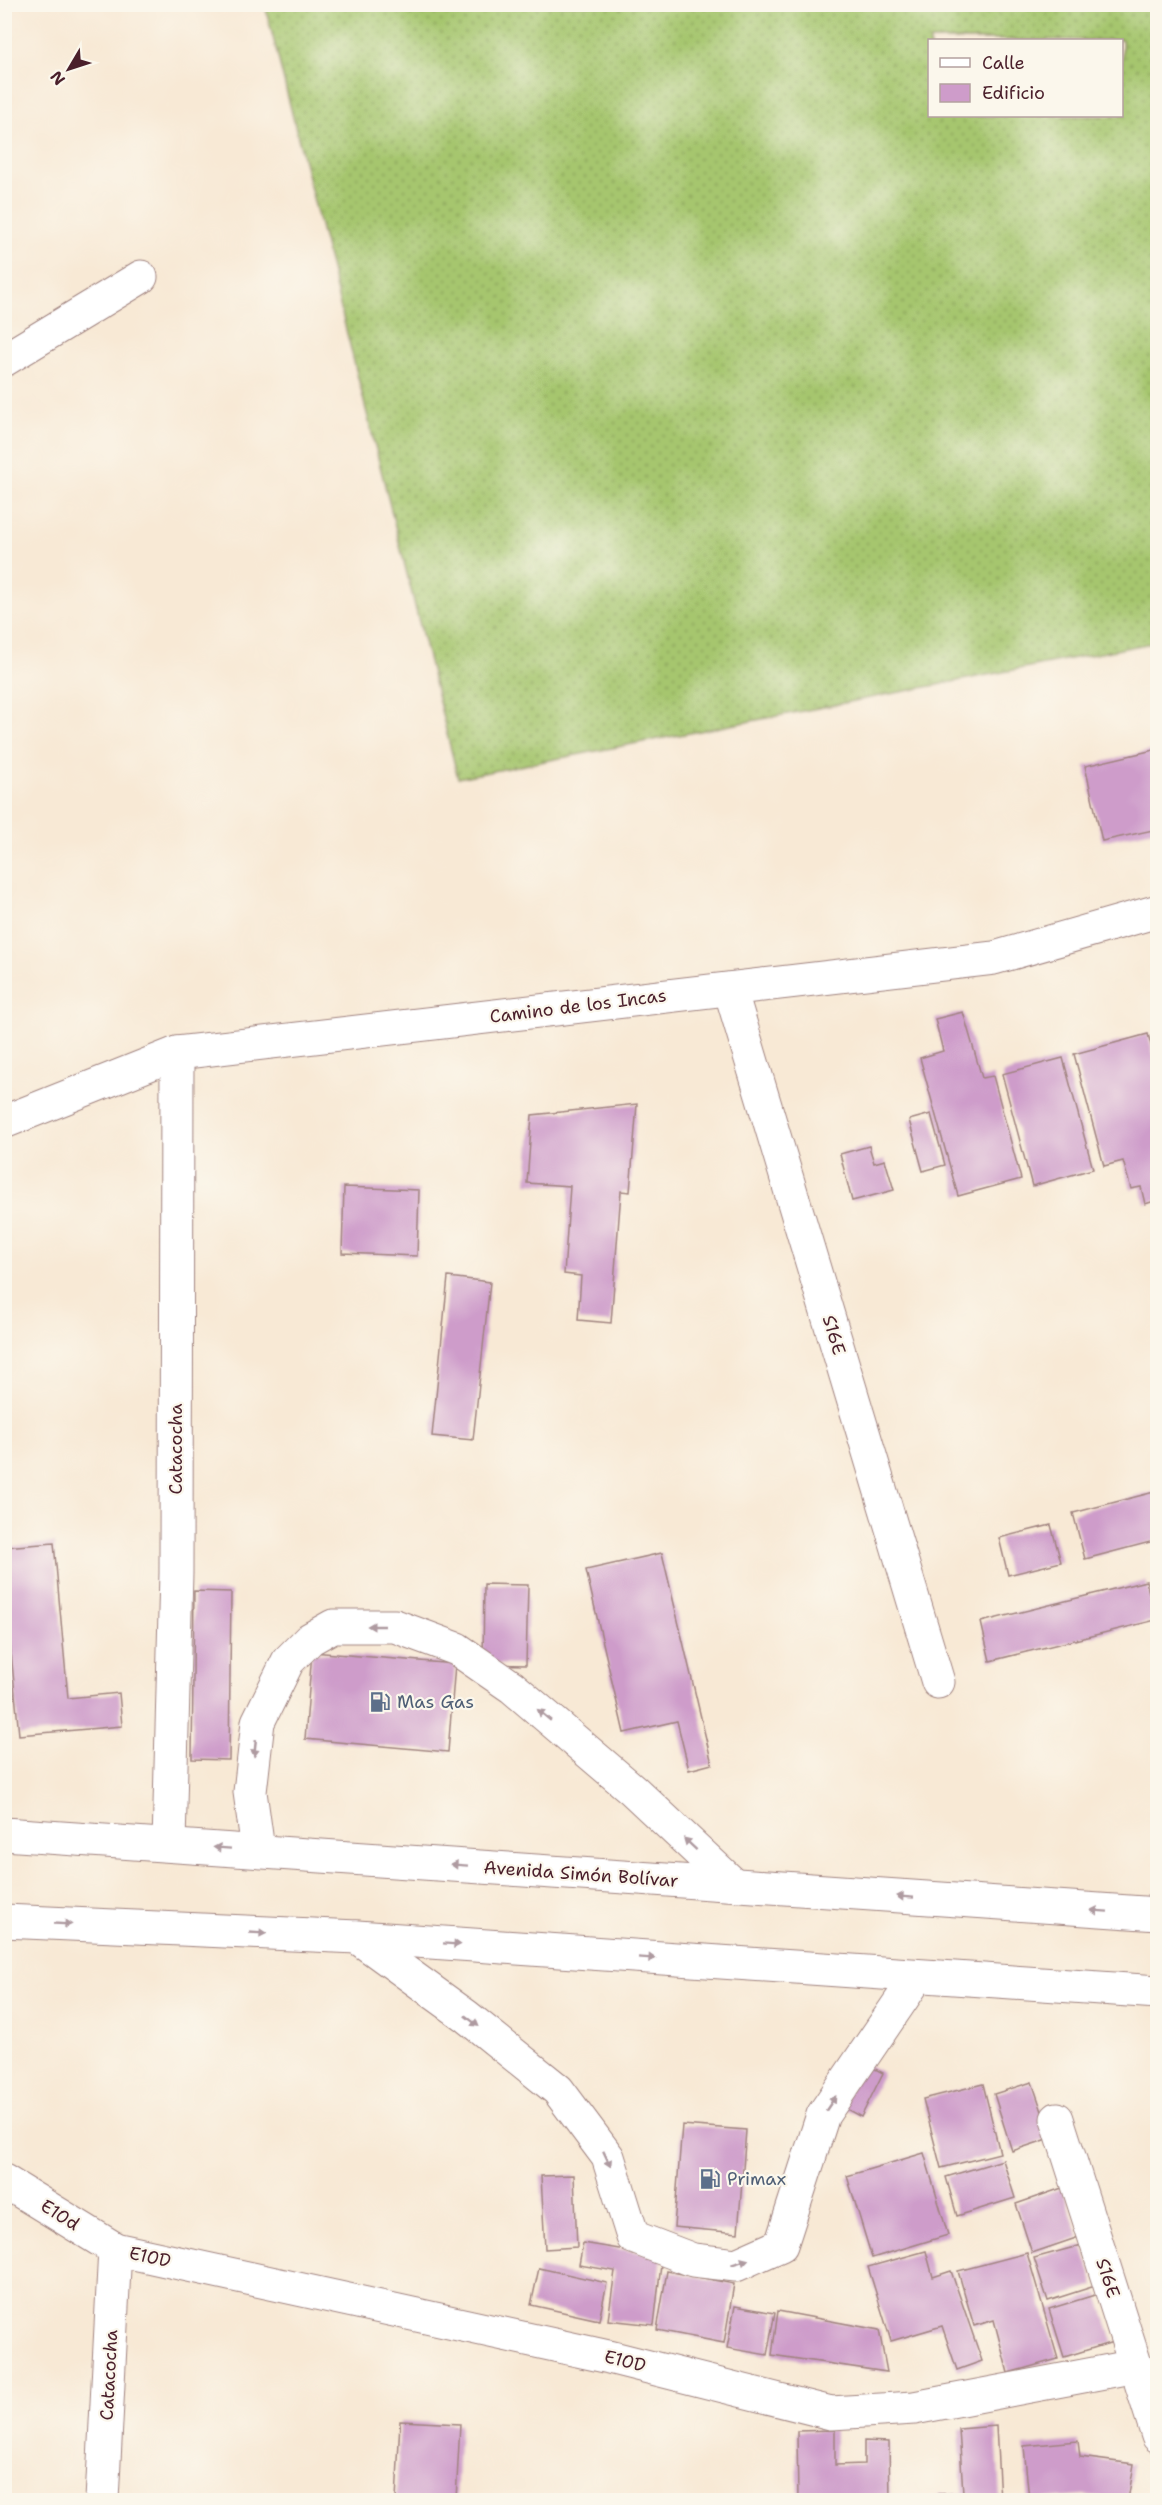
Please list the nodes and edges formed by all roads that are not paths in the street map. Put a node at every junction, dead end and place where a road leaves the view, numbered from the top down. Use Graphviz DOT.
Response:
graph roads {
  1 [pos="141,277"];
  2 [pos="4,360"];
  3 [pos="1158,911"];
  4 [pos="730,989"];
  5 [pos="177,1053"];
  6 [pos="4,1122"];
  7 [pos="938,1682"];
  8 [pos="4,1834"];
  9 [pos="169,1844"];
  10 [pos="258,1850"];
  11 [pos="733,1884"];
  12 [pos="1158,1914"];
  13 [pos="4,1921"];
  14 [pos="357,1937"];
  15 [pos="917,1977"];
  16 [pos="1158,1992"];
  17 [pos="1057,2119"];
  18 [pos="4,2181"];
  19 [pos="115,2249"];
  20 [pos="1136,2366"];
  21 [pos="1158,2436"];
  22 [pos="102,2500"];
  1 -- 2 [label="main road"];
  3 -- 4 [label="main road, Camino de los Incas"];
  4 -- 5 [label="main road, Camino de los Incas"];
  4 -- 7 [label="main road, S16E"];
  5 -- 6 [label="main road, Camino de los Incas"];
  5 -- 9 [label="main road, Catacocha"];
  8 -- 9 [label="main road, Avenida Simón Bolívar"];
  10 -- 9 [label="main road, Avenida Simón Bolívar, one-way"];
  11 -- 10 [label="main road, Avenida Simón Bolívar, one-way"];
  11 -- 10 [label="main road, one-way"];
  12 -- 11 [label="main road, Avenida Simón Bolívar, one-way"];
  13 -- 14 [label="main road, one-way"];
  14 -- 15 [label="main road, one-way"];
  14 -- 15 [label="main road, one-way"];
  15 -- 16 [label="main road"];
  17 -- 20 [label="main road, S16E"];
  18 -- 19 [label="main road, E10d"];
  19 -- 20 [label="main road, E10D"];
  19 -- 22 [label="main road, Catacocha"];
  20 -- 21 [label="main road, S16E"];
}
